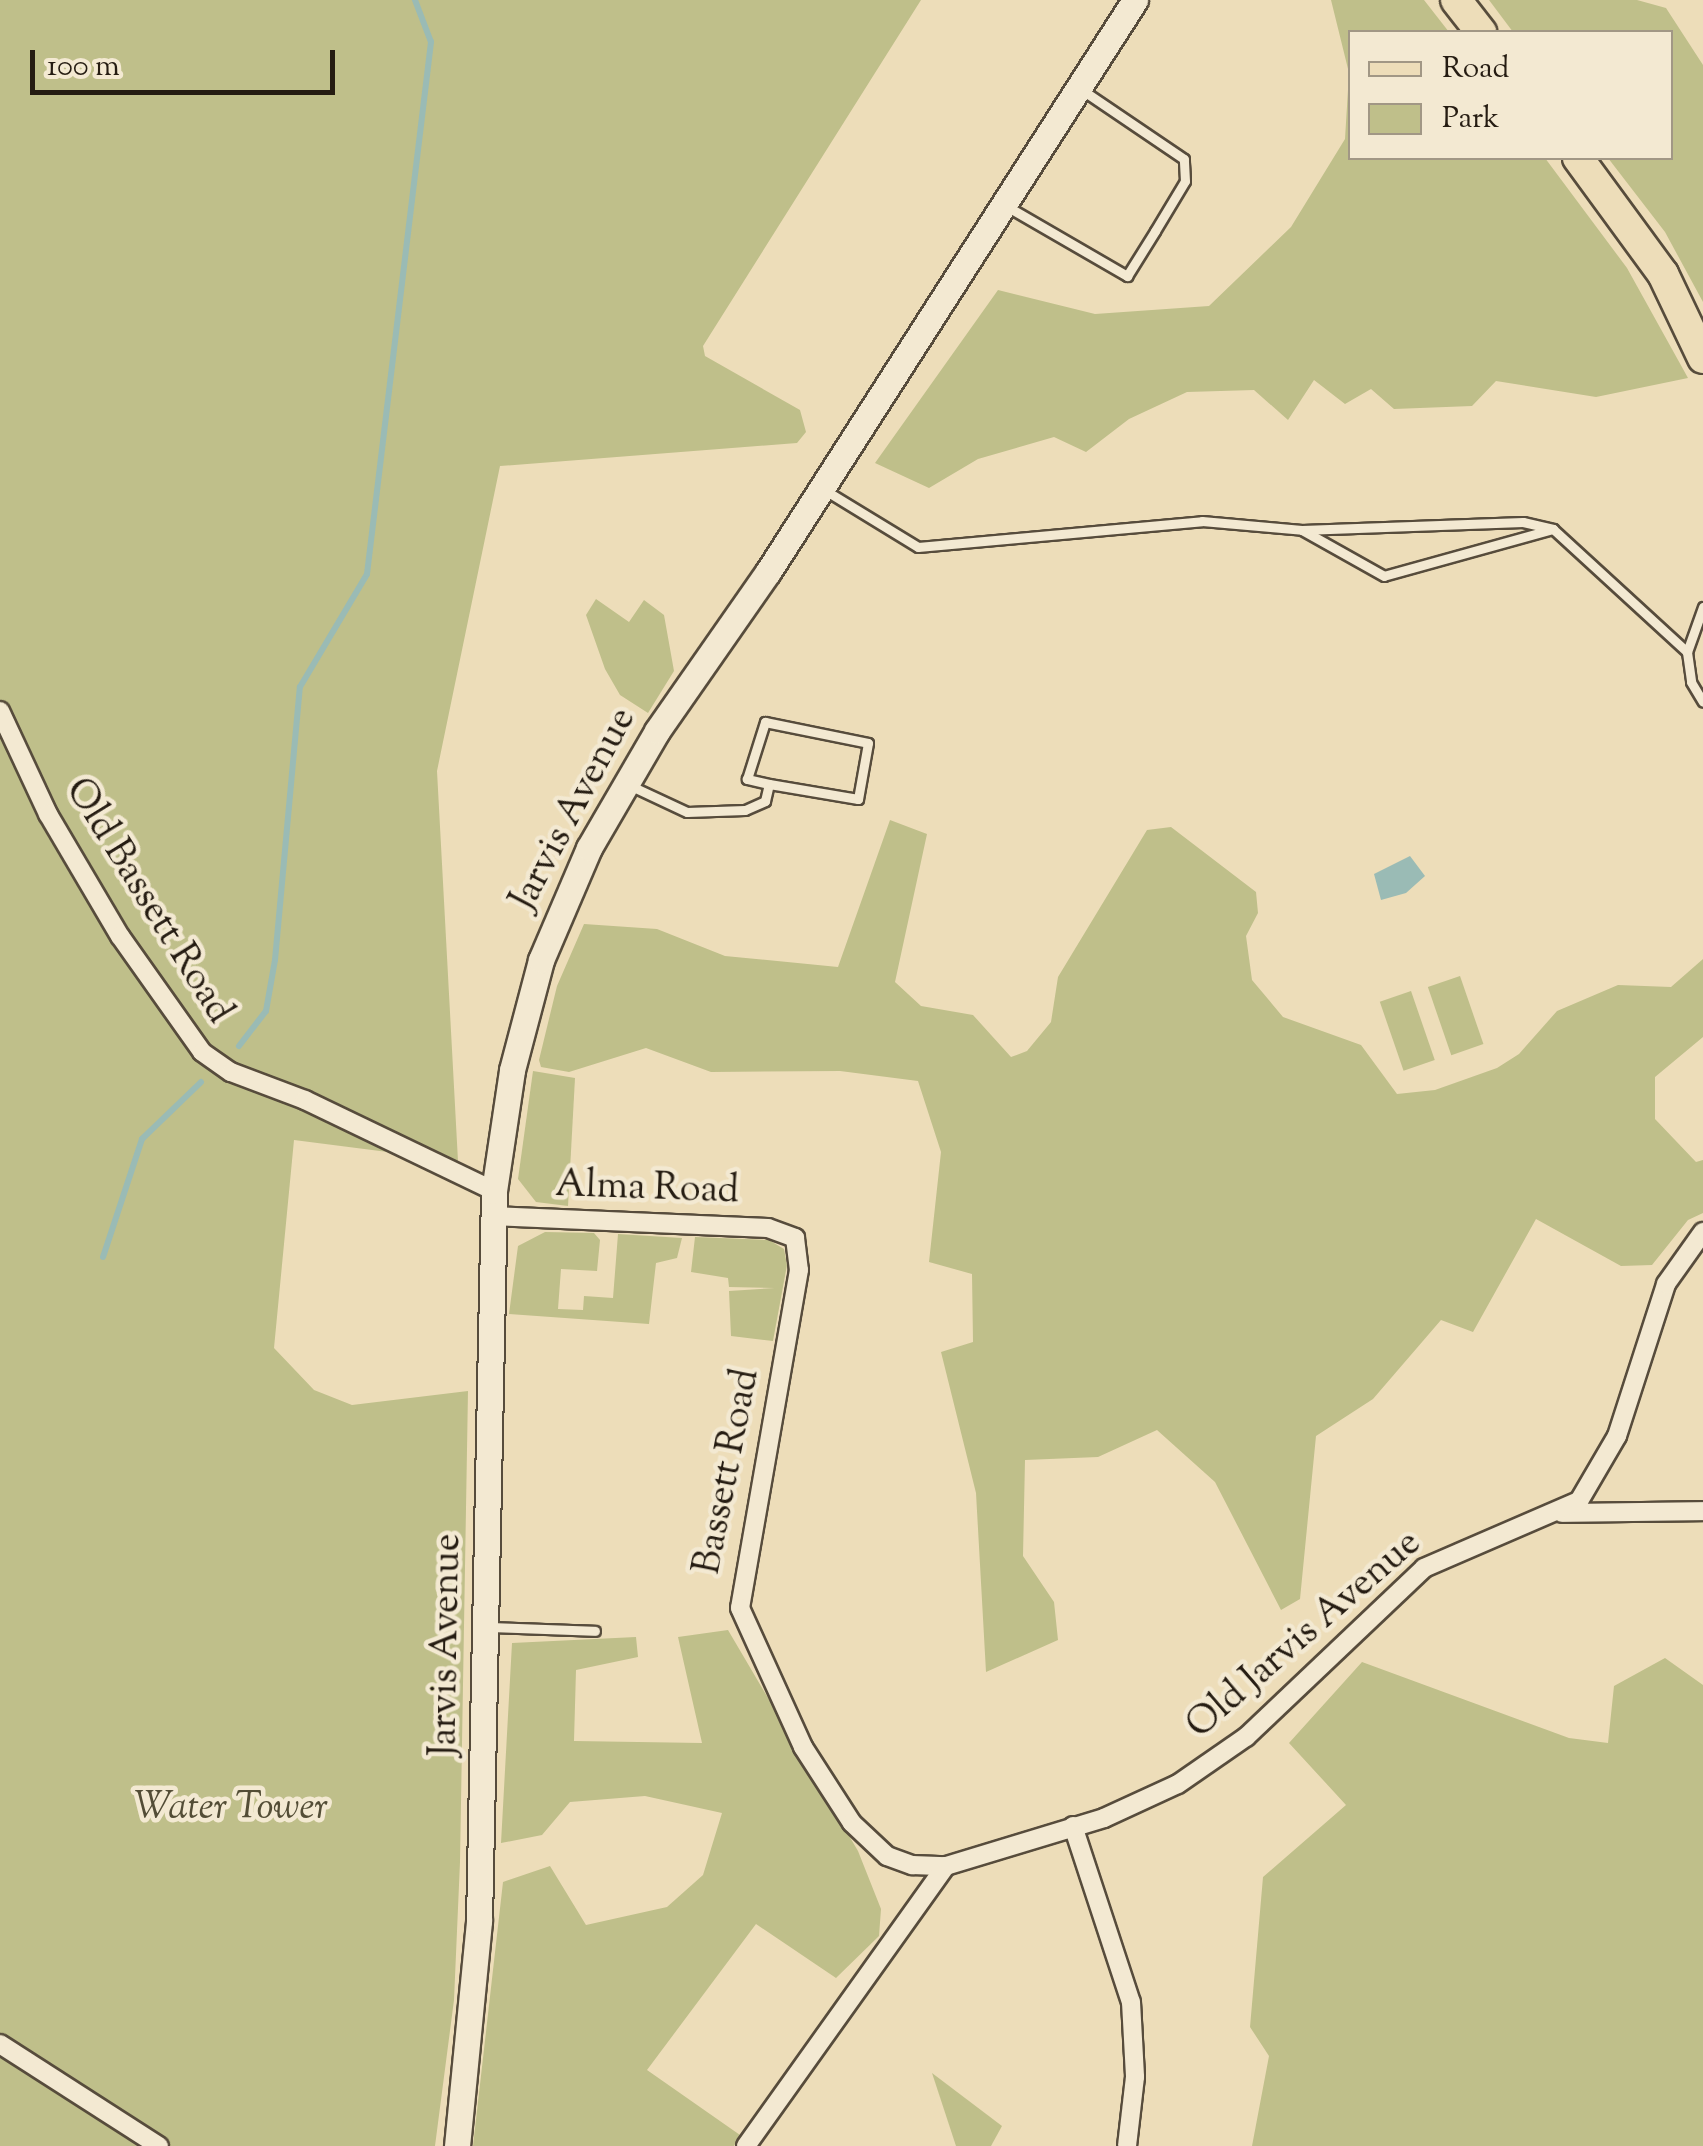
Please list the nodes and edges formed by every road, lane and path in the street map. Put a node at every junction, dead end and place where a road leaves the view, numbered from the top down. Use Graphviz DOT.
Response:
graph roads {
  1 [pos="1135,0"];
  2 [pos="1456,0"];
  3 [pos="1479,30"];
  4 [pos="1079,88"];
  5 [pos="1579,160"];
  6 [pos="1006,206"];
  7 [pos="1703,358"];
  8 [pos="823,488"];
  9 [pos="1302,530"];
  10 [pos="1553,530"];
  11 [pos="1703,607"];
  12 [pos="1687,652"];
  13 [pos="1703,702"];
  14 [pos="0,710"];
  15 [pos="626,784"];
  16 [pos="768,784"];
  17 [pos="493,1203"];
  18 [pos="1703,1232"];
  19 [pos="795,1238"];
  20 [pos="1703,1511"];
  21 [pos="1562,1513"];
  22 [pos="486,1626"];
  23 [pos="595,1631"];
  24 [pos="1073,1826"];
  25 [pos="946,1866"];
  26 [pos="0,2044"];
  27 [pos="158,2146"];
  28 [pos="458,2146"];
  29 [pos="746,2146"];
  30 [pos="1127,2146"];
  1 -- 4 [label="street, Jarvis Avenue"];
  2 -- 3 [label="main road"];
  4 -- 6 [label="street, Jarvis Avenue"];
  4 -- 6 [label="lane"];
  5 -- 7 [label="main road"];
  6 -- 8 [label="street, Jarvis Avenue"];
  8 -- 9 [label="lane"];
  8 -- 15 [label="street, Jarvis Avenue"];
  9 -- 10 [label="lane"];
  9 -- 10 [label="lane"];
  10 -- 12 [label="lane"];
  11 -- 12 [label="lane"];
  12 -- 13 [label="lane"];
  14 -- 17 [label="street, Old Bassett Road"];
  15 -- 16 [label="lane"];
  15 -- 17 [label="street, Jarvis Avenue"];
  16 -- 16 [label="lane"];
  17 -- 19 [label="street, Alma Road"];
  17 -- 22 [label="street, Jarvis Avenue"];
  18 -- 21 [label="street"];
  19 -- 25 [label="street, Bassett Road"];
  20 -- 21 [label="street, Old Jarvis Avenue"];
  21 -- 24 [label="street, Old Jarvis Avenue"];
  22 -- 23 [label="lane"];
  22 -- 28 [label="street, Jarvis Avenue"];
  24 -- 25 [label="street, Old Jarvis Avenue"];
  24 -- 30 [label="street"];
  25 -- 29 [label="street"];
  26 -- 27 [label="street"];
}
